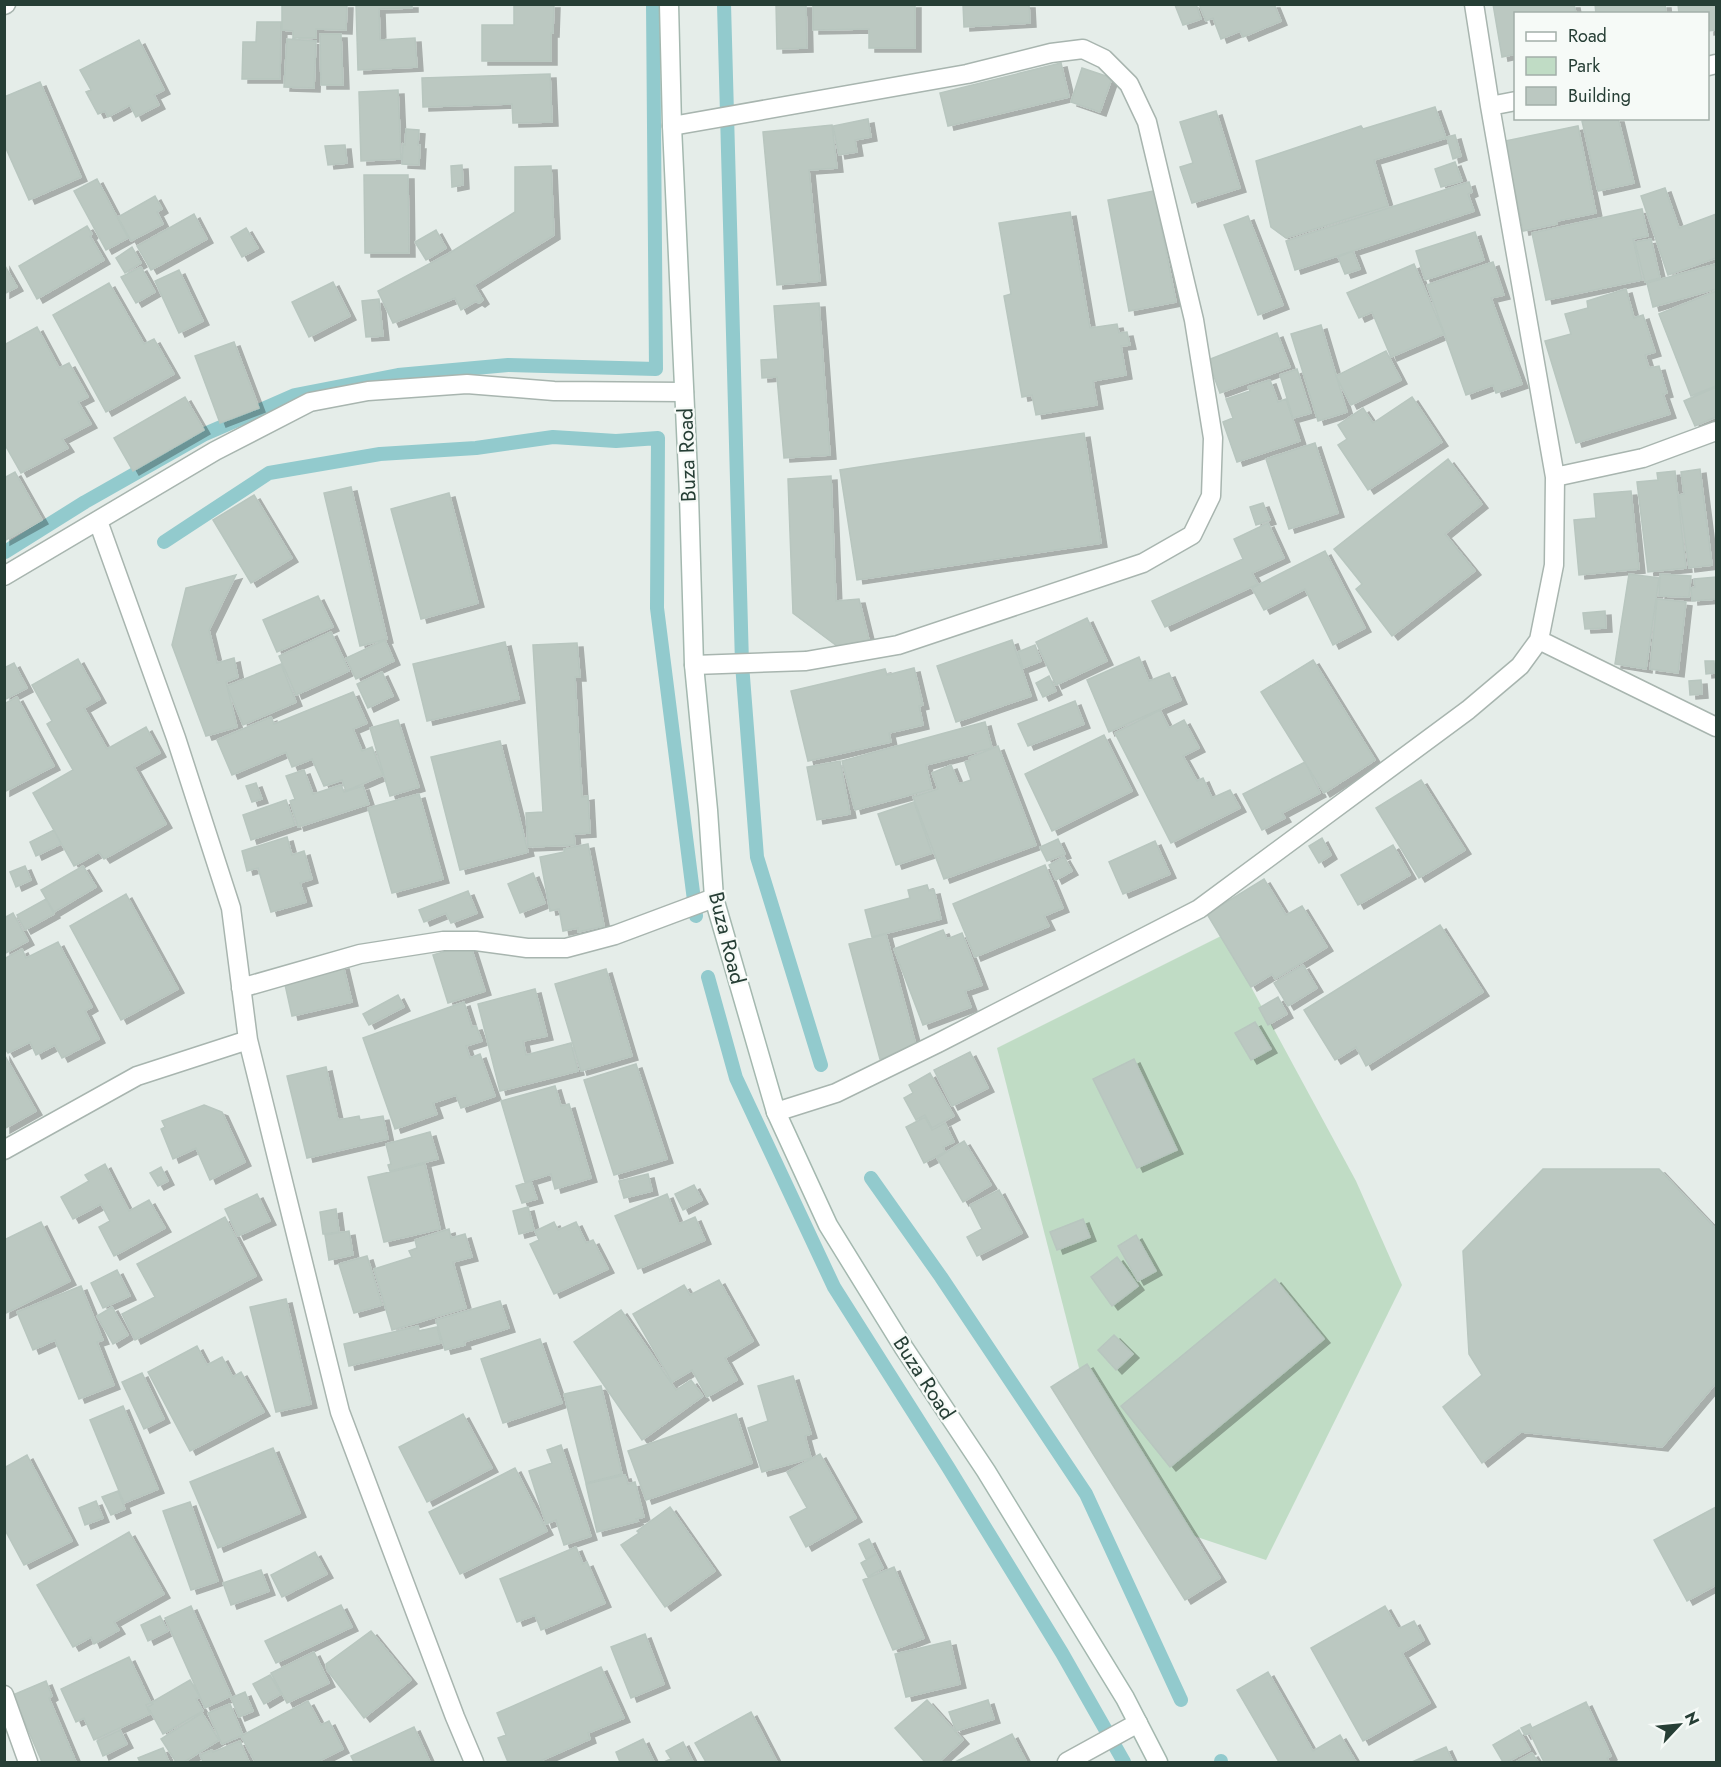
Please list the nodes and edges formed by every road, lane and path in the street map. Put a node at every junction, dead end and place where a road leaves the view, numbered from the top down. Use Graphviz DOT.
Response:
graph roads {
  1 [pos="669,4"];
  2 [pos="1474,4"];
  3 [pos="1514,101"];
  4 [pos="1490,106"];
  5 [pos="672,126"];
  6 [pos="684,392"];
  7 [pos="1716,431"];
  8 [pos="1555,477"];
  9 [pos="98,521"];
  10 [pos="4,576"];
  11 [pos="1539,640"];
  12 [pos="694,665"];
  13 [pos="1716,727"];
  14 [pos="714,898"];
  15 [pos="241,988"];
  16 [pos="248,1040"];
  17 [pos="776,1112"];
  18 [pos="4,1149"];
  19 [pos="4,1695"];
  20 [pos="1138,1723"];
  21 [pos="28,1762"];
  22 [pos="474,1762"];
  23 [pos="1067,1762"];
  24 [pos="1158,1762"];
  1 -- 5 [label="street, Buza Road"];
  2 -- 4 [label="street"];
  3 -- 4 [label="street"];
  4 -- 8 [label="street"];
  5 -- 6 [label="street, Buza Road"];
  5 -- 12 [label="street"];
  6 -- 9 [label="street"];
  6 -- 12 [label="street, Buza Road"];
  7 -- 8 [label="street"];
  8 -- 11 [label="street"];
  9 -- 10 [label="street"];
  9 -- 15 [label="street"];
  11 -- 13 [label="street"];
  11 -- 17 [label="street"];
  12 -- 14 [label="street, Buza Road"];
  14 -- 15 [label="street"];
  14 -- 17 [label="street, Buza Road"];
  15 -- 16 [label="street"];
  16 -- 18 [label="street"];
  16 -- 22 [label="street"];
  17 -- 20 [label="street, Buza Road"];
  19 -- 21 [label="street"];
  20 -- 23 [label="street"];
  20 -- 24 [label="street, Buza Road"];
}
